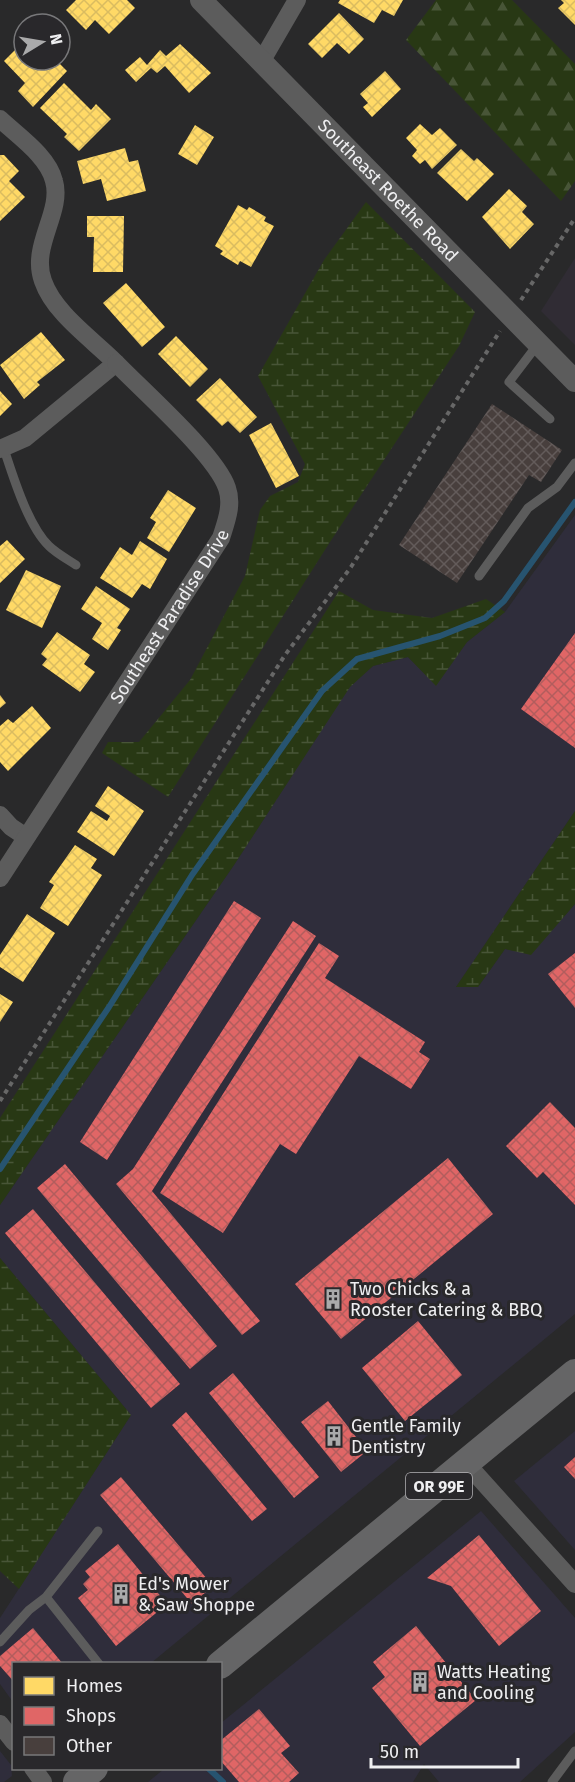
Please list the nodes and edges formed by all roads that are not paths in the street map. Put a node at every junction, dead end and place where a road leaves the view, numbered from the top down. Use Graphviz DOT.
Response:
graph roads {
  1 [pos="201,0"];
  2 [pos="297,0"];
  3 [pos="261,62"];
  4 [pos="0,119"];
  5 [pos="538,344"];
  6 [pos="116,363"];
  7 [pos="575,381"];
  8 [pos="550,419"];
  9 [pos="2,449"];
  10 [pos="575,463"];
  11 [pos="76,565"];
  12 [pos="479,576"];
  13 [pos="0,815"];
  14 [pos="27,837"];
  15 [pos="0,878"];
  16 [pos="575,1373"];
  17 [pos="466,1463"];
  18 [pos="98,1531"];
  19 [pos="575,1584"];
  20 [pos="46,1597"];
  21 [pos="0,1642"];
  22 [pos="97,1662"];
  23 [pos="222,1663"];
  24 [pos="0,1724"];
  25 [pos="12,1739"];
  26 [pos="575,1751"];
  27 [pos="92,1770"];
  28 [pos="77,1782"];
  29 [pos="552,1782"];
  1 -- 3 [label="street, Southeast Roethe Road"];
  2 -- 3 [label="street"];
  3 -- 5 [label="street, Southeast Roethe Road"];
  4 -- 6 [label="street, Southeast Paradise Drive"];
  5 -- 7 [label="street, Southeast Roethe Road"];
  5 -- 8 [label="lane"];
  6 -- 9 [label="street"];
  6 -- 14 [label="street, Southeast Paradise Drive"];
  9 -- 11 [label="lane"];
  10 -- 12 [label="lane"];
  13 -- 14 [label="street"];
  14 -- 15 [label="street, Southeast Paradise Drive"];
  16 -- 17 [label="main road, OR 99E"];
  17 -- 19 [label="street"];
  17 -- 23 [label="main road, OR 99E"];
  18 -- 20 [label="lane"];
  20 -- 21 [label="lane"];
  20 -- 22 [label="lane"];
  24 -- 25 [label="street"];
  26 -- 29 [label="lane"];
  27 -- 28 [label="main road"];
}
